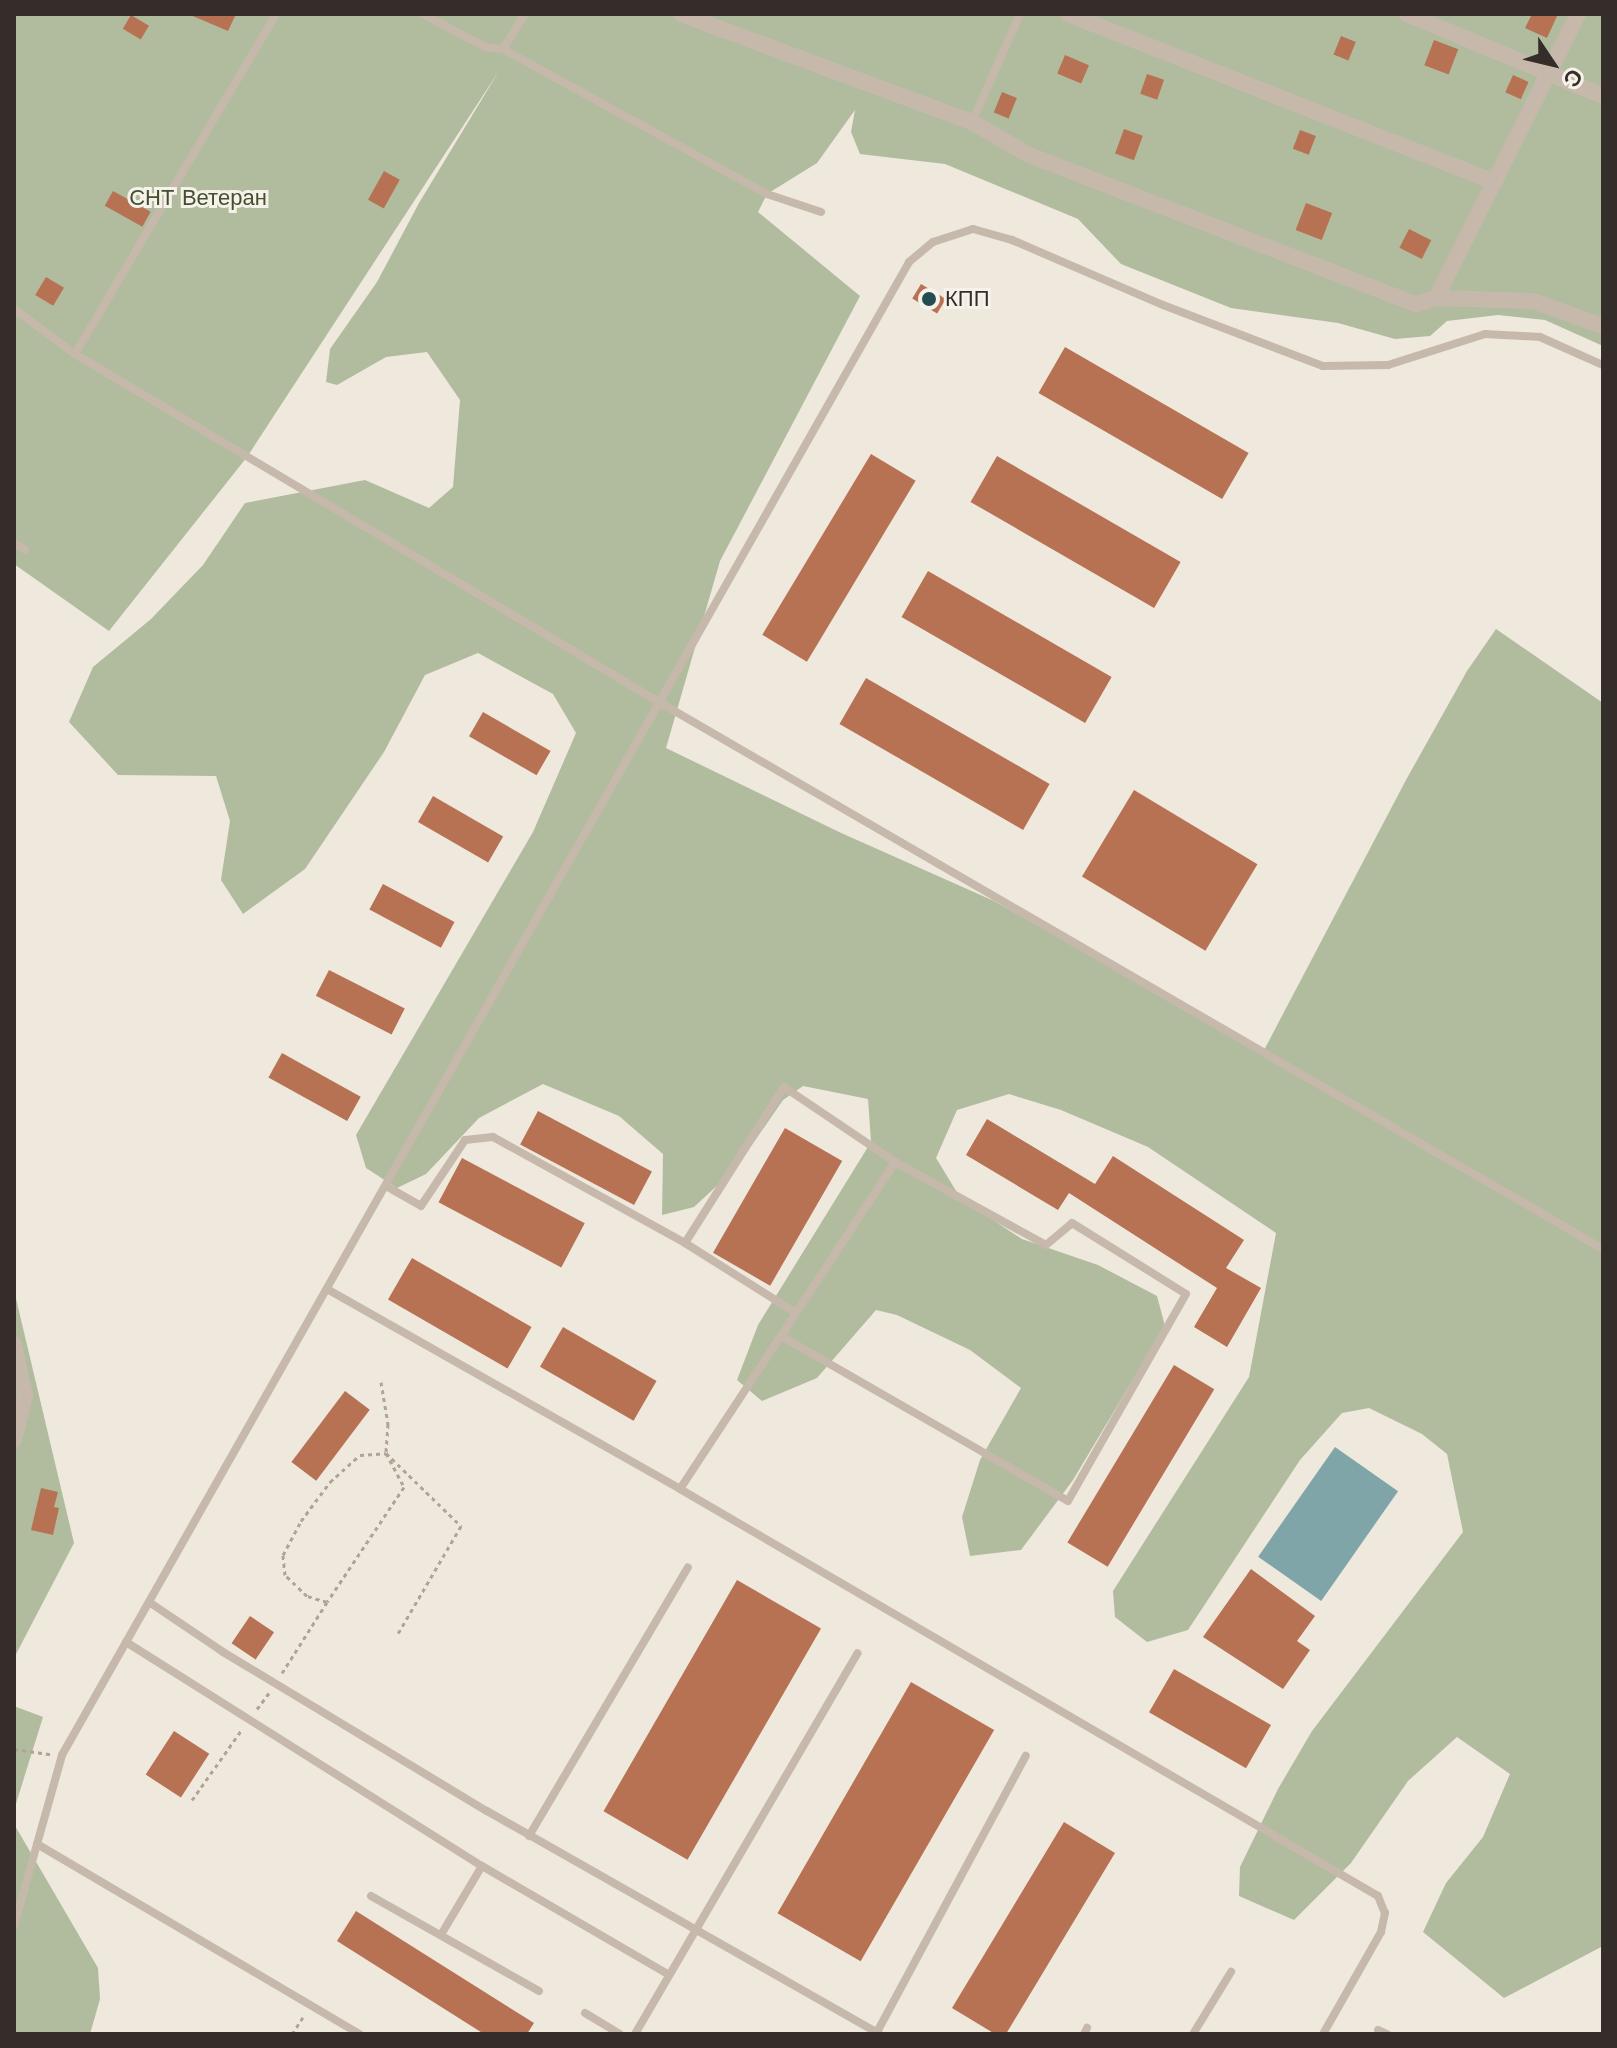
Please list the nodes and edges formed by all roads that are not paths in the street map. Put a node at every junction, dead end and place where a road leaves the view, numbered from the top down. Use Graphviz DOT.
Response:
graph roads {
  1 [pos="276,14"];
  2 [pos="423,14"];
  3 [pos="525,14"];
  4 [pos="681,14"];
  5 [pos="1020,14"];
  6 [pos="1068,14"];
  7 [pos="1407,14"];
  8 [pos="1578,14"];
  9 [pos="503,49"];
  10 [pos="1552,72"];
  11 [pos="1603,96"];
  12 [pos="972,122"];
  13 [pos="1495,182"];
  14 [pos="821,212"];
  15 [pos="1436,298"];
  16 [pos="14,309"];
  17 [pos="1603,326"];
  18 [pos="75,354"];
  19 [pos="1603,365"];
  20 [pos="14,543"];
  21 [pos="25,550"];
  22 [pos="659,702"];
  23 [pos="895,1162"];
  24 [pos="386,1186"];
  25 [pos="685,1243"];
  26 [pos="1603,1249"];
  27 [pos="327,1289"];
  28 [pos="796,1313"];
  29 [pos="781,1336"];
  30 [pos="14,1344"];
  31 [pos="14,1440"];
  32 [pos="680,1489"];
  33 [pos="688,1567"];
  34 [pos="149,1602"];
  35 [pos="126,1642"];
  36 [pos="858,1653"];
  37 [pos="1026,1756"];
  38 [pos="529,1836"];
  39 [pos="37,1844"];
  40 [pos="482,1866"];
  41 [pos="371,1896"];
  42 [pos="14,1926"];
  43 [pos="694,1931"];
  44 [pos="442,1933"];
  45 [pos="1231,1972"];
  46 [pos="669,1975"];
  47 [pos="539,1991"];
  48 [pos="585,2013"];
  49 [pos="360,2034"];
  50 [pos="620,2034"];
  51 [pos="635,2034"];
  52 [pos="877,2034"];
  53 [pos="1193,2034"];
  54 [pos="1323,2034"];
  1 -- 18 [label="lane"];
  2 -- 9 [label="lane"];
  3 -- 9 [label="lane"];
  4 -- 12 [label="street"];
  5 -- 12 [label="lane"];
  6 -- 13 [label="street"];
  7 -- 10 [label="street"];
  8 -- 10 [label="street"];
  9 -- 14 [label="lane"];
  10 -- 11 [label="street"];
  10 -- 13 [label="street"];
  12 -- 15 [label="street"];
  13 -- 15 [label="street"];
  15 -- 17 [label="street"];
  16 -- 18 [label="lane"];
  18 -- 22 [label="lane"];
  19 -- 22 [label="lane"];
  20 -- 21 [label="lane"];
  22 -- 24 [label="lane"];
  22 -- 26 [label="lane"];
  23 -- 25 [label="lane"];
  23 -- 28 [label="lane"];
  23 -- 29 [label="lane"];
  24 -- 25 [label="lane"];
  24 -- 27 [label="lane"];
  25 -- 28 [label="lane"];
  27 -- 32 [label="lane"];
  27 -- 34 [label="lane"];
  28 -- 29 [label="lane"];
  29 -- 32 [label="lane"];
  30 -- 31 [label="street"];
  32 -- 54 [label="lane"];
  33 -- 38 [label="lane"];
  34 -- 35 [label="lane"];
  34 -- 38 [label="lane"];
  35 -- 39 [label="lane"];
  35 -- 40 [label="lane"];
  36 -- 43 [label="lane"];
  37 -- 52 [label="lane"];
  38 -- 43 [label="lane"];
  39 -- 42 [label="lane"];
  39 -- 49 [label="lane"];
  40 -- 44 [label="lane"];
  40 -- 46 [label="lane"];
  41 -- 44 [label="lane"];
  43 -- 46 [label="lane"];
  43 -- 52 [label="lane"];
  44 -- 47 [label="lane"];
  45 -- 53 [label="lane"];
  46 -- 51 [label="lane"];
  48 -- 50 [label="lane"];
}
